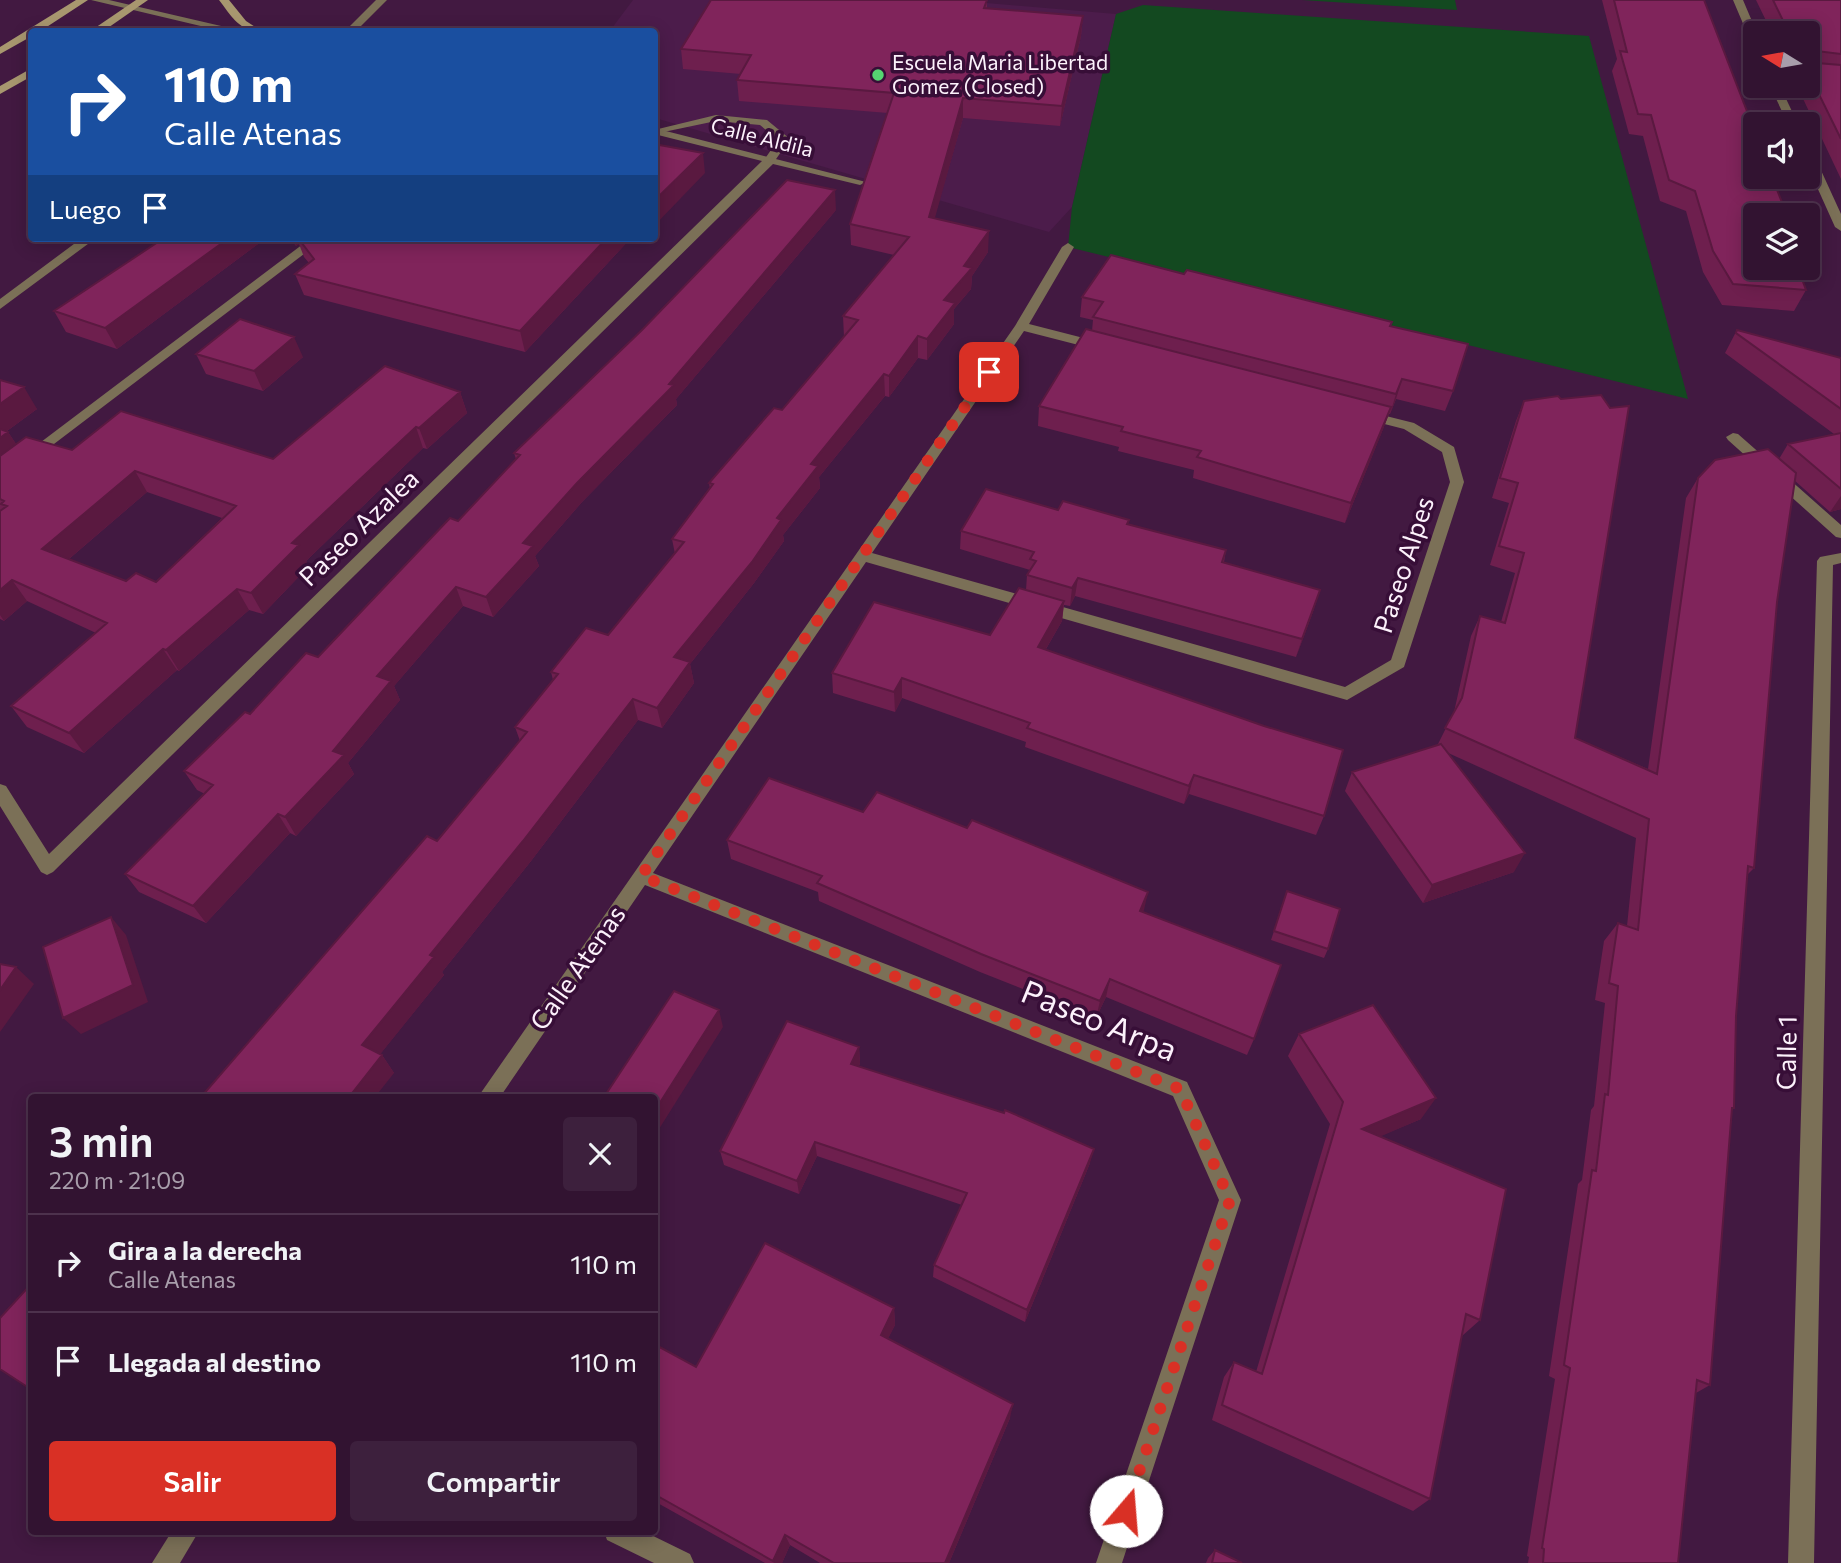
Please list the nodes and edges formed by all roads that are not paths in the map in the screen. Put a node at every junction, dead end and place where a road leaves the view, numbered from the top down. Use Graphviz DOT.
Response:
graph roads {
  1 [pos="83,0"];
  2 [pos="96,0"];
  3 [pos="143,0"];
  4 [pos="224,0"];
  5 [pos="383,0"];
  6 [pos="1738,0"];
  7 [pos="133,6"];
  8 [pos="1747,21"];
  9 [pos="37,28"];
  10 [pos="100,28"];
  11 [pos="225,28"];
  12 [pos="251,28"];
  13 [pos="353,28"];
  14 [pos="28,34"];
  15 [pos="0,51"];
  16 [pos="28,74"];
  17 [pos="28,82"];
  18 [pos="0,93"];
  19 [pos="658,132"];
  20 [pos="658,132"];
  21 [pos="770,160"];
  22 [pos="1820,181"];
  23 [pos="860,182"];
  24 [pos="1841,227"];
  25 [pos="85,242"];
  26 [pos="314,242"];
  27 [pos="1068,247"];
  28 [pos="0,305"];
  29 [pos="1021,326"];
  30 [pos="1115,351"];
  31 [pos="1355,412"];
  32 [pos="1733,437"];
  33 [pos="0,480"];
  34 [pos="1841,533"];
  35 [pos="862,555"];
  36 [pos="1841,558"];
  37 [pos="0,791"];
  38 [pos="641,876"];
  39 [pos="490,1094"];
  40 [pos="184,1535"];
  41 [pos="624,1535"];
  42 [pos="165,1563"];
  43 [pos="681,1563"];
  44 [pos="1109,1563"];
  45 [pos="1801,1563"];
  1 -- 9 [label="main road"];
  2 -- 7 [label="street"];
  3 -- 7 [label="main road"];
  4 -- 12 [label="main road"];
  5 -- 13 [label="street"];
  6 -- 8 [label="street"];
  7 -- 10 [label="main road"];
  7 -- 11 [label="street"];
  14 -- 15 [label="main road"];
  16 -- 18 [label="main road"];
  17 -- 18 [label="main road"];
  19 -- 21 [label="street, Calle Aldila"];
  20 -- 21 [label="street"];
  21 -- 23 [label="street, Calle Aldila"];
  21 -- 37 [label="street, Paseo Azalea"];
  22 -- 24 [label="street"];
  25 -- 28 [label="street"];
  26 -- 33 [label="street"];
  27 -- 29 [label="street, Calle Atenas"];
  29 -- 30 [label="street"];
  29 -- 35 [label="street, Calle Atenas"];
  31 -- 35 [label="street, Paseo Alpes"];
  32 -- 34 [label="street"];
  35 -- 38 [label="street, Calle Atenas"];
  36 -- 45 [label="street, Calle 1"];
  38 -- 39 [label="street, Calle Atenas"];
  38 -- 44 [label="street, Paseo Arpa"];
  40 -- 42 [label="street"];
  41 -- 43 [label="street"];
}
